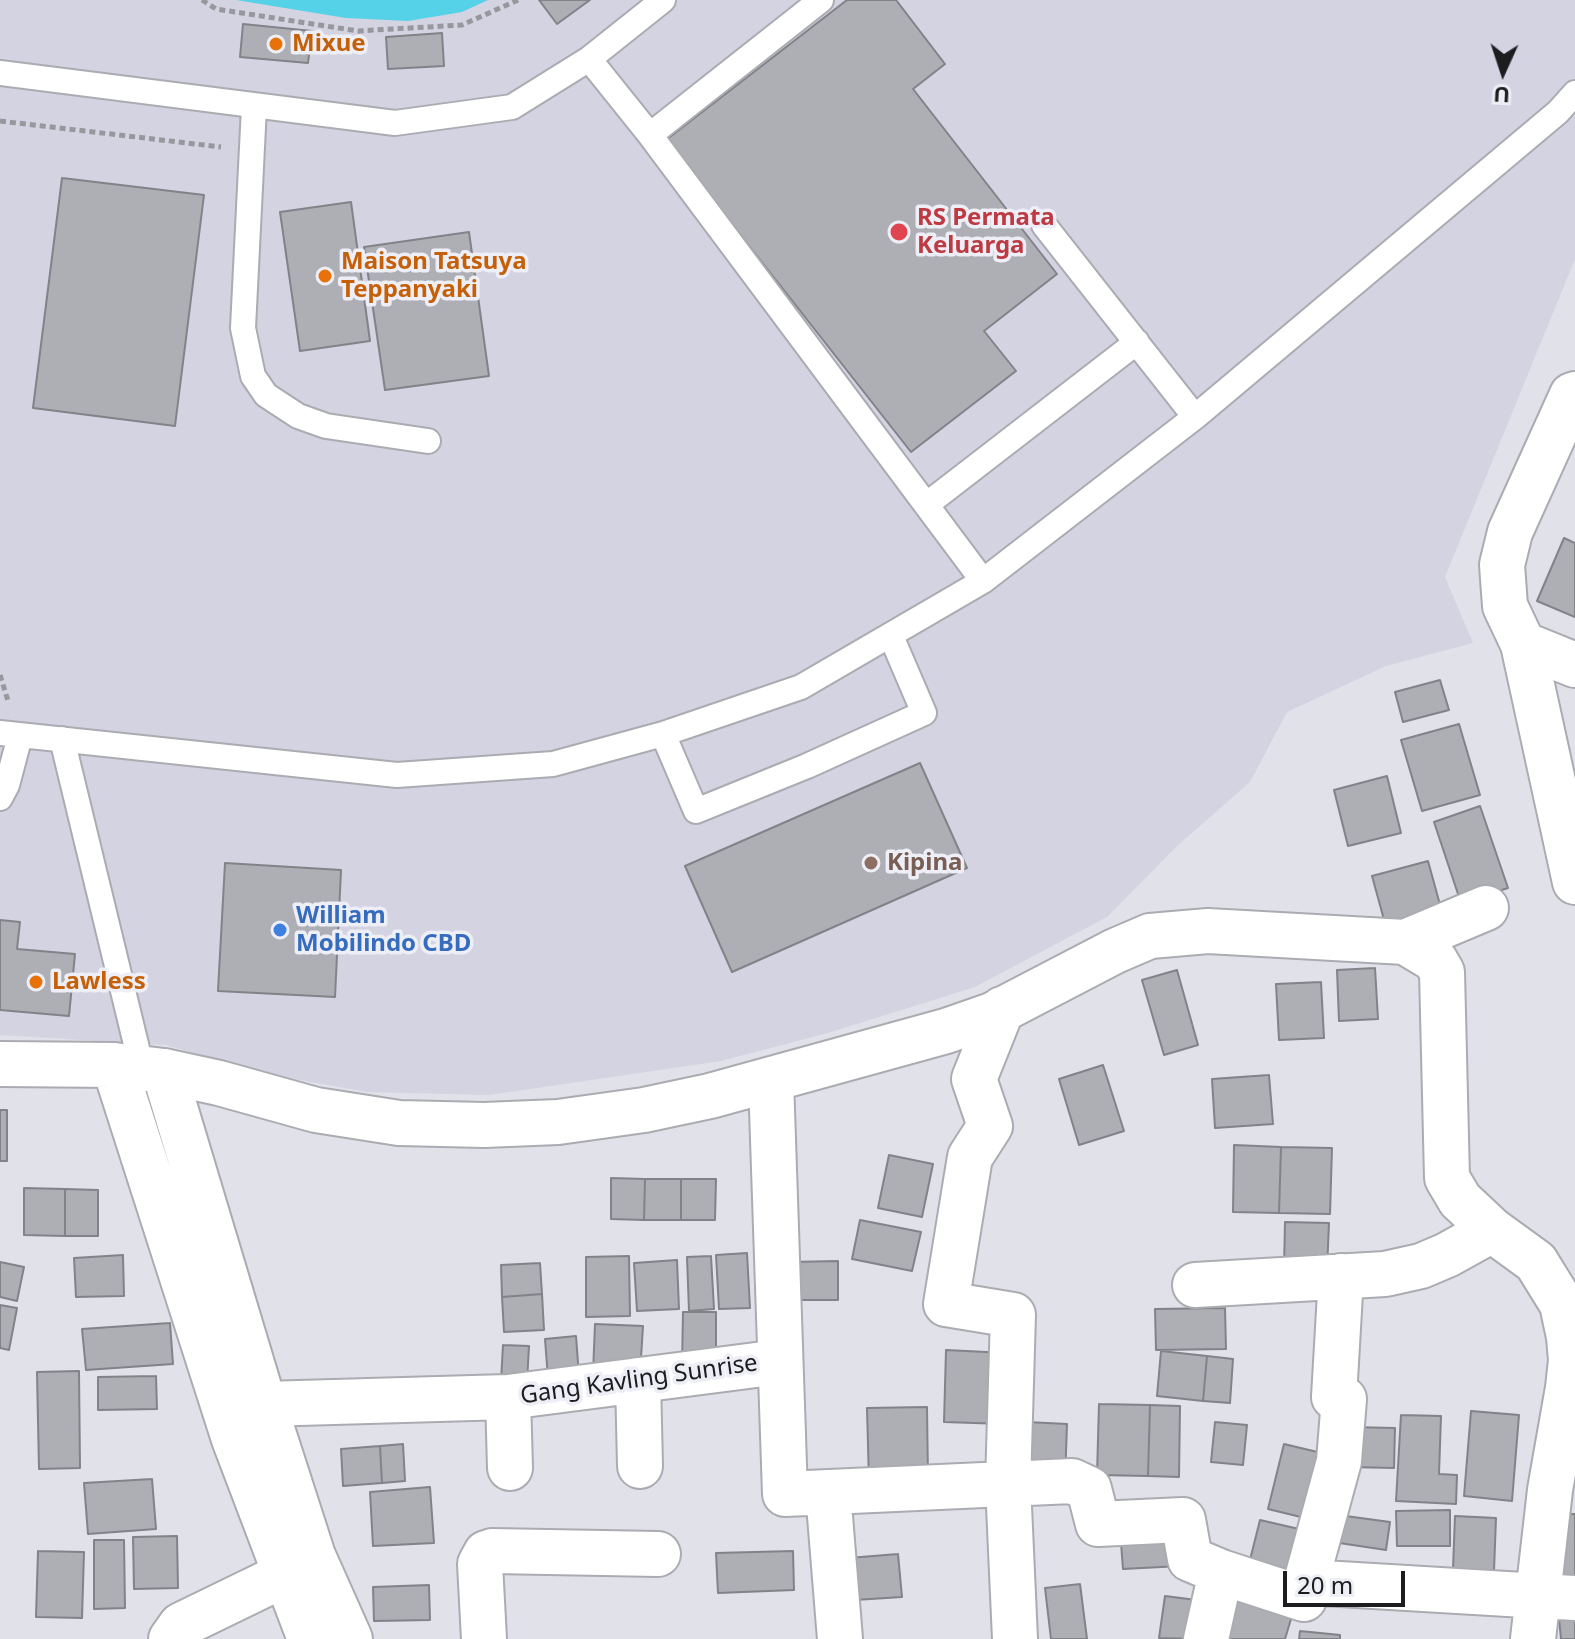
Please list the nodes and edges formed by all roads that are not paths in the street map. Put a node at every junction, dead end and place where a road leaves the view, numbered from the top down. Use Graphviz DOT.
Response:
graph roads {
  1 [pos="663,0"];
  2 [pos="821,0"];
  3 [pos="589,59"];
  4 [pos="0,73"];
  5 [pos="1575,93"];
  6 [pos="254,107"];
  7 [pos="650,135"];
  8 [pos="1044,225"];
  9 [pos="1137,342"];
  10 [pos="1575,394"];
  11 [pos="1195,417"];
  12 [pos="428,441"];
  13 [pos="926,505"];
  14 [pos="983,581"];
  15 [pos="891,636"];
  16 [pos="1523,644"];
  17 [pos="1575,665"];
  18 [pos="663,734"];
  19 [pos="10,735"];
  20 [pos="62,739"];
  21 [pos="0,798"];
  22 [pos="1575,882"];
  23 [pos="1486,908"];
  24 [pos="1405,942"];
  25 [pos="1002,1009"];
  26 [pos="0,1064"];
  27 [pos="140,1068"];
  28 [pos="771,1080"];
  29 [pos="1492,1230"];
  30 [pos="1556,1258"];
  31 [pos="1341,1276"];
  32 [pos="1195,1285"];
  33 [pos="779,1362"];
  34 [pos="638,1380"];
  35 [pos="508,1397"];
  36 [pos="264,1404"];
  37 [pos="640,1466"];
  38 [pos="510,1468"];
  39 [pos="1008,1484"];
  40 [pos="828,1492"];
  41 [pos="658,1554"];
  42 [pos="1221,1572"];
  43 [pos="284,1575"];
  44 [pos="1306,1582"];
  45 [pos="1556,1597"];
  46 [pos="171,1639"];
  47 [pos="310,1639"];
  48 [pos="350,1639"];
  49 [pos="484,1639"];
  50 [pos="840,1639"];
  51 [pos="1015,1639"];
  52 [pos="1206,1639"];
  53 [pos="1533,1639"];
  1 -- 3 [label="lane"];
  2 -- 7 [label="lane"];
  3 -- 6 [label="lane"];
  3 -- 7 [label="lane"];
  4 -- 6 [label="lane"];
  5 -- 11 [label="lane"];
  6 -- 12 [label="lane"];
  7 -- 13 [label="lane"];
  8 -- 9 [label="lane"];
  9 -- 11 [label="lane"];
  9 -- 13 [label="lane"];
  10 -- 16 [label="street"];
  11 -- 14 [label="lane"];
  13 -- 14 [label="lane"];
  14 -- 15 [label="lane"];
  15 -- 18 [label="lane"];
  15 -- 18 [label="lane"];
  16 -- 17 [label="street"];
  16 -- 22 [label="street"];
  18 -- 20 [label="lane"];
  19 -- 20 [label="lane"];
  19 -- 21 [label="lane"];
  20 -- 27 [label="lane"];
  23 -- 24 [label="street"];
  24 -- 25 [label="street"];
  24 -- 29 [label="street"];
  25 -- 28 [label="street"];
  25 -- 39 [label="street"];
  26 -- 27 [label="street"];
  27 -- 28 [label="street"];
  27 -- 36 [label="street"];
  27 -- 43 [label="street"];
  28 -- 33 [label="street, Gang Kavling Sunrise"];
  29 -- 30 [label="street"];
  29 -- 31 [label="street"];
  30 -- 45 [label="street"];
  31 -- 32 [label="street"];
  31 -- 44 [label="street"];
  33 -- 34 [label="street, Gang Kavling Sunrise"];
  33 -- 40 [label="street"];
  34 -- 35 [label="street, Gang Kavling Sunrise"];
  34 -- 37 [label="street"];
  35 -- 36 [label="street, Gang Kavling Sunrise"];
  35 -- 38 [label="street"];
  36 -- 48 [label="street"];
  39 -- 40 [label="street"];
  39 -- 42 [label="street"];
  39 -- 51 [label="street"];
  40 -- 50 [label="street"];
  41 -- 49 [label="street"];
  42 -- 44 [label="street"];
  42 -- 52 [label="street"];
  43 -- 46 [label="street"];
  43 -- 47 [label="street"];
  44 -- 45 [label="street"];
  45 -- 53 [label="street"];
}
